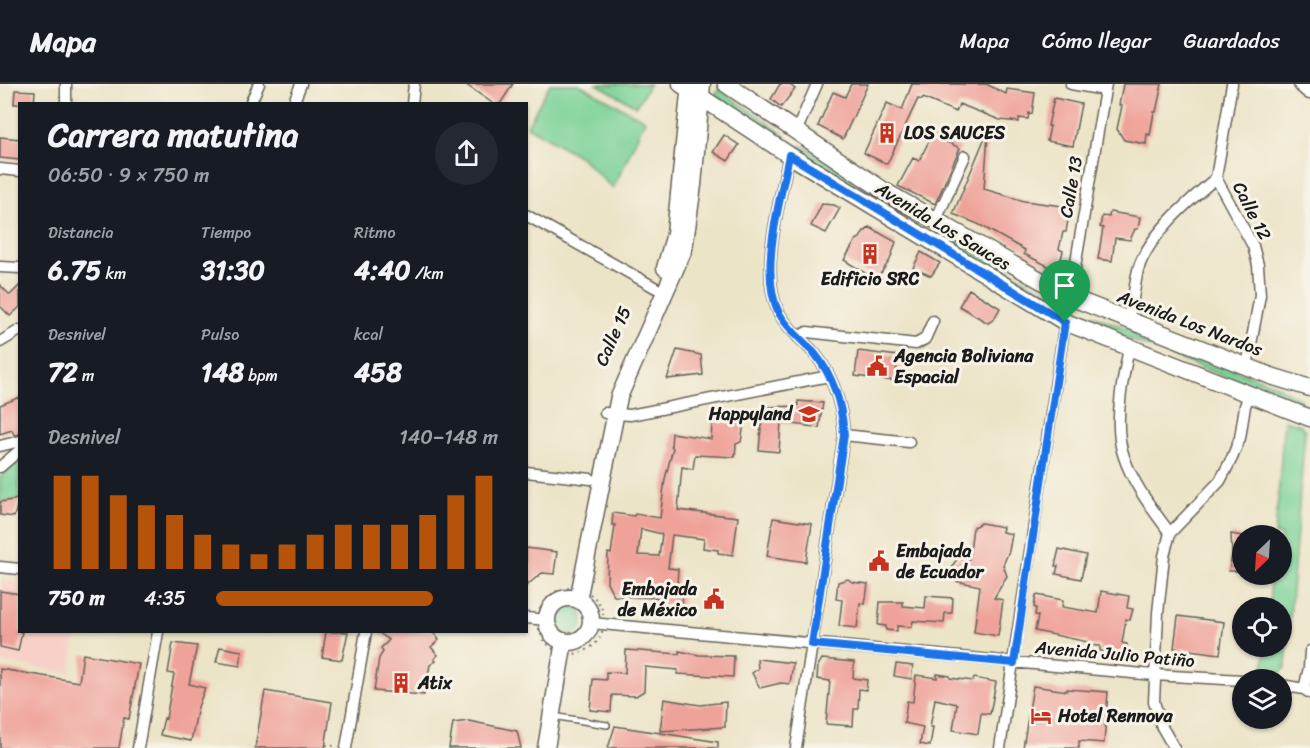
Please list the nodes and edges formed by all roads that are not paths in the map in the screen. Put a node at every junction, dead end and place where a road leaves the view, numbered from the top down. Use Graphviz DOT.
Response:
graph roads {
  1 [pos="66,84"];
  2 [pos="259,84"];
  3 [pos="301,84"];
  4 [pos="414,84"];
  5 [pos="726,84"];
  6 [pos="817,84"];
  7 [pos="1071,84"];
  8 [pos="1232,84"];
  9 [pos="1302,84"];
  10 [pos="1106,87"];
  11 [pos="693,88"];
  12 [pos="1310,91"];
  13 [pos="66,102"];
  14 [pos="251,102"];
  15 [pos="294,102"];
  16 [pos="412,102"];
  17 [pos="796,132"];
  18 [pos="789,155"];
  19 [pos="965,156"];
  20 [pos="0,169"];
  21 [pos="18,171"];
  22 [pos="1216,178"];
  23 [pos="528,215"];
  24 [pos="936,220"];
  25 [pos="0,267"];
  26 [pos="18,268"];
  27 [pos="661,290"];
  28 [pos="1070,297"];
  29 [pos="1128,320"];
  30 [pos="933,321"];
  31 [pos="1065,322"];
  32 [pos="18,331"];
  33 [pos="798,337"];
  34 [pos="0,342"];
  35 [pos="1129,349"];
  36 [pos="1247,366"];
  37 [pos="829,376"];
  38 [pos="1271,376"];
  39 [pos="1310,388"];
  40 [pos="1249,395"];
  41 [pos="1310,401"];
  42 [pos="610,413"];
  43 [pos="1310,418"];
  44 [pos="844,435"];
  45 [pos="18,442"];
  46 [pos="909,442"];
  47 [pos="0,446"];
  48 [pos="18,452"];
  49 [pos="0,467"];
  50 [pos="528,472"];
  51 [pos="591,479"];
  52 [pos="1170,533"];
  53 [pos="0,567"];
  54 [pos="18,569"];
  55 [pos="575,594"];
  56 [pos="528,618"];
  57 [pos="542,620"];
  58 [pos="597,624"];
  59 [pos="158,633"];
  60 [pos="366,633"];
  61 [pos="812,644"];
  62 [pos="568,648"];
  63 [pos="1310,651"];
  64 [pos="1014,663"];
  65 [pos="1154,675"];
  66 [pos="1232,679"];
  67 [pos="1292,688"];
  68 [pos="1307,691"];
  69 [pos="555,717"];
  70 [pos="608,725"];
  71 [pos="138,748"];
  72 [pos="346,748"];
  73 [pos="546,748"];
  74 [pos="554,748"];
  75 [pos="795,748"];
  76 [pos="1000,748"];
  77 [pos="1174,748"];
  1 -- 13 [label="street"];
  2 -- 14 [label="street"];
  3 -- 15 [label="street"];
  4 -- 16 [label="street"];
  5 -- 17 [label="street, Avenida Los Nardos"];
  6 -- 17 [label="street"];
  7 -- 10 [label="street"];
  8 -- 22 [label="street, Calle 12"];
  9 -- 12 [label="street"];
  10 -- 28 [label="street, Calle 13"];
  11 -- 18 [label="street, Avenida Los Sauces"];
  11 -- 27 [label="street, Calle 15"];
  17 -- 18 [label="street"];
  17 -- 24 [label="street, Avenida Los Nardos"];
  18 -- 31 [label="street, Avenida Los Sauces"];
  18 -- 33 [label="street"];
  19 -- 24 [label="street"];
  20 -- 21 [label="street"];
  22 -- 29 [label="street, Calle 12"];
  22 -- 36 [label="street, Calle 12"];
  23 -- 27 [label="street"];
  24 -- 28 [label="street, Avenida Los Nardos"];
  25 -- 26 [label="street"];
  27 -- 42 [label="street, Calle 15"];
  28 -- 29 [label="street, Avenida Los Nardos"];
  28 -- 31 [label="street"];
  29 -- 36 [label="street, Avenida Los Nardos"];
  30 -- 33 [label="street"];
  31 -- 35 [label="street, Avenida Los Sauces"];
  31 -- 64 [label="street"];
  32 -- 34 [label="street"];
  33 -- 37 [label="street"];
  35 -- 40 [label="street, Avenida Los Sauces"];
  35 -- 52 [label="street"];
  36 -- 38 [label="street, Avenida Los Nardos"];
  37 -- 42 [label="street"];
  37 -- 44 [label="street"];
  38 -- 39 [label="street"];
  38 -- 41 [label="street"];
  40 -- 43 [label="street, Avenida Los Sauces"];
  40 -- 52 [label="street"];
  42 -- 51 [label="street, Calle 15"];
  42 -- 55 [label="street, Calle 15"];
  44 -- 46 [label="street"];
  44 -- 61 [label="street"];
  45 -- 47 [label="street"];
  48 -- 49 [label="street"];
  50 -- 51 [label="street"];
  51 -- 55 [label="street, Calle 15"];
  52 -- 65 [label="street"];
  53 -- 54 [label="street"];
  55 -- 57 [label="street"];
  55 -- 58 [label="street"];
  56 -- 57 [label="street"];
  57 -- 62 [label="street"];
  58 -- 61 [label="street, Avenida Julio Patiño"];
  58 -- 62 [label="street"];
  59 -- 71 [label="street"];
  60 -- 72 [label="street"];
  61 -- 64 [label="street, Avenida Julio Patiño"];
  61 -- 75 [label="street"];
  62 -- 69 [label="street"];
  63 -- 68 [label="street"];
  64 -- 65 [label="street, Avenida Julio Patiño"];
  64 -- 76 [label="street"];
  65 -- 66 [label="street, Avenida Julio Patiño"];
  65 -- 77 [label="street"];
  67 -- 68 [label="street"];
  69 -- 70 [label="lane"];
  69 -- 73 [label="street"];
  69 -- 74 [label="street"];
}
